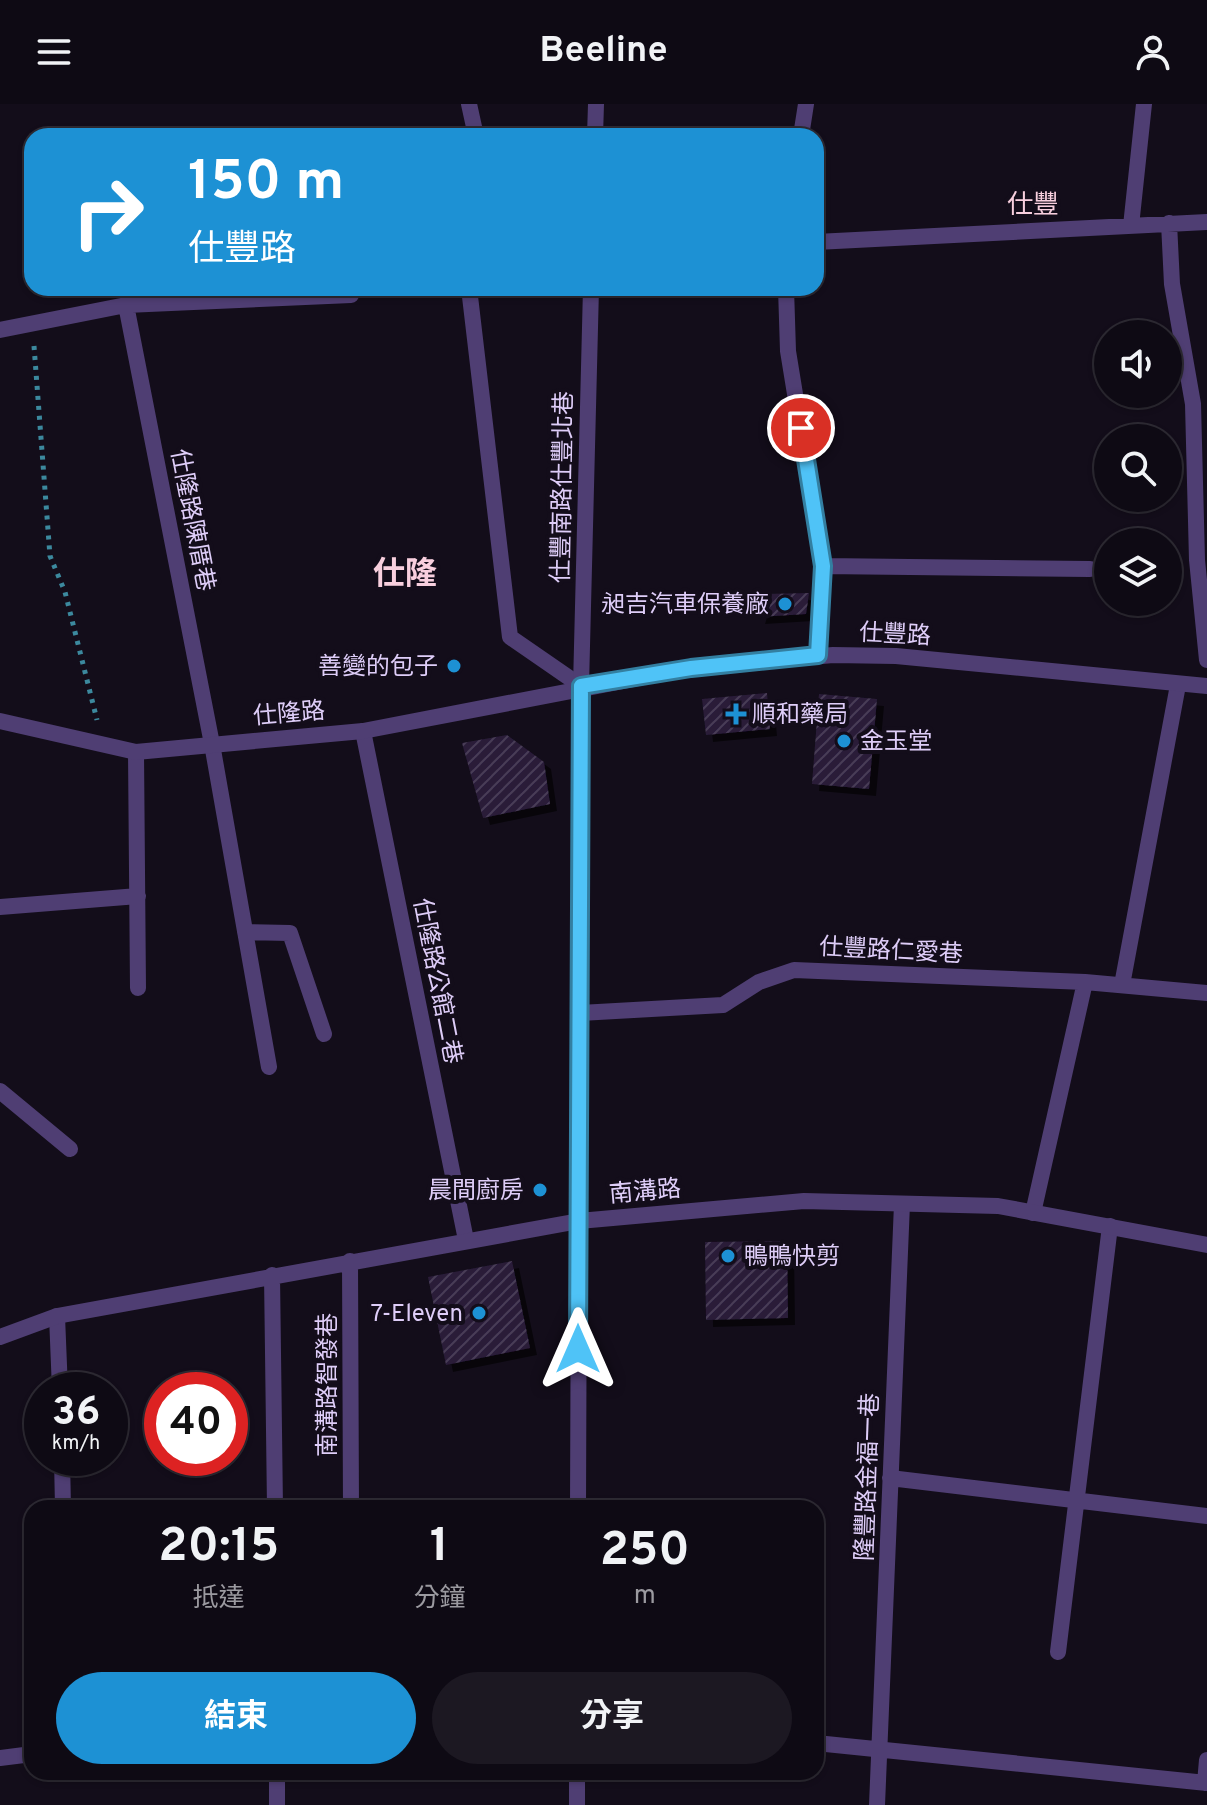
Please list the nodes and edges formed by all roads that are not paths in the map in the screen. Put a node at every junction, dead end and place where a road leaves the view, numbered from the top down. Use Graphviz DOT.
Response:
graph roads {
  1 [pos="469,104"];
  2 [pos="596,104"];
  3 [pos="806,104"];
  4 [pos="1144,104"];
  5 [pos="474,128"];
  6 [pos="595,128"];
  7 [pos="802,128"];
  8 [pos="1207,222"];
  9 [pos="1169,223"];
  10 [pos="1131,226"];
  11 [pos="824,242"];
  12 [pos="328,296"];
  13 [pos="470,296"];
  14 [pos="591,296"];
  15 [pos="786,296"];
  16 [pos="126,305"];
  17 [pos="0,330"];
  18 [pos="823,566"];
  19 [pos="1090,569"];
  20 [pos="818,655"];
  21 [pos="1207,660"];
  22 [pos="1178,685"];
  23 [pos="581,686"];
  24 [pos="1207,686"];
  25 [pos="0,721"];
  26 [pos="363,731"];
  27 [pos="212,744"];
  28 [pos="136,752"];
  29 [pos="138,896"];
  30 [pos="0,907"];
  31 [pos="245,932"];
  32 [pos="1085,982"];
  33 [pos="1122,985"];
  34 [pos="138,988"];
  35 [pos="1207,993"];
  36 [pos="580,1013"];
  37 [pos="324,1034"];
  38 [pos="269,1067"];
  39 [pos="0,1091"];
  40 [pos="70,1149"];
  41 [pos="902,1204"];
  42 [pos="1033,1213"];
  43 [pos="579,1221"];
  44 [pos="1110,1226"];
  45 [pos="466,1240"];
  46 [pos="1207,1245"];
  47 [pos="350,1261"];
  48 [pos="272,1275"];
  49 [pos="57,1316"];
  50 [pos="0,1337"];
  51 [pos="59,1372"];
  52 [pos="62,1476"];
  53 [pos="890,1478"];
  54 [pos="63,1500"];
  55 [pos="275,1500"];
  56 [pos="351,1500"];
  57 [pos="578,1500"];
  58 [pos="1074,1500"];
  59 [pos="1207,1516"];
  60 [pos="1058,1652"];
  61 [pos="824,1744"];
  62 [pos="879,1753"];
  63 [pos="24,1755"];
  64 [pos="0,1758"];
  65 [pos="1207,1760"];
  66 [pos="277,1780"];
  67 [pos="577,1780"];
  68 [pos="1206,1783"];
  69 [pos="277,1805"];
  70 [pos="577,1805"];
  71 [pos="877,1805"];
  1 -- 5 [label="street"];
  2 -- 6 [label="street"];
  3 -- 7 [label="street"];
  4 -- 10 [label="street"];
  8 -- 9 [label="street"];
  9 -- 10 [label="street"];
  9 -- 21 [label="street"];
  10 -- 11 [label="street"];
  12 -- 16 [label="street"];
  13 -- 23 [label="street"];
  14 -- 23 [label="street, 仕豐南路仕豐北巷"];
  15 -- 18 [label="street"];
  16 -- 17 [label="street"];
  16 -- 27 [label="street, 仕隆路陳厝巷"];
  18 -- 19 [label="street"];
  18 -- 20 [label="street"];
  20 -- 22 [label="street, 仕豐路"];
  20 -- 23 [label="street, 仕豐路"];
  22 -- 24 [label="street, 仕豐路"];
  22 -- 33 [label="street"];
  23 -- 26 [label="street, 仕隆路"];
  23 -- 36 [label="street, 仕豐南路仕豐北巷"];
  25 -- 28 [label="street, 仕隆路"];
  26 -- 27 [label="street, 仕隆路"];
  26 -- 45 [label="street, 仕隆路公館二巷"];
  27 -- 28 [label="street, 仕隆路"];
  27 -- 31 [label="street, 仕隆路陳厝巷"];
  28 -- 29 [label="street"];
  29 -- 30 [label="street"];
  29 -- 34 [label="street"];
  31 -- 37 [label="street"];
  31 -- 38 [label="street, 仕隆路陳厝巷"];
  32 -- 33 [label="street, 仕豐路仁愛巷"];
  32 -- 36 [label="street, 仕豐路仁愛巷"];
  32 -- 42 [label="street"];
  33 -- 35 [label="street, 仕豐路仁愛巷"];
  36 -- 43 [label="street, 仕豐南路仕豐北巷"];
  39 -- 40 [label="street"];
  41 -- 42 [label="street, 南溝路"];
  41 -- 43 [label="street, 南溝路"];
  41 -- 53 [label="street, 隆豐路金福一巷"];
  42 -- 44 [label="street, 南溝路"];
  43 -- 45 [label="street, 南溝路"];
  43 -- 57 [label="street, 仕豐南路仕豐北巷"];
  44 -- 46 [label="street, 南溝路"];
  44 -- 58 [label="street"];
  45 -- 47 [label="street, 南溝路"];
  47 -- 48 [label="street, 南溝路"];
  47 -- 56 [label="street, 南溝路智發巷"];
  48 -- 49 [label="street, 南溝路"];
  48 -- 55 [label="street"];
  49 -- 50 [label="street, 南溝路"];
  49 -- 51 [label="street"];
  52 -- 54 [label="street"];
  53 -- 58 [label="street"];
  53 -- 62 [label="street, 隆豐路金福一巷"];
  58 -- 59 [label="street"];
  58 -- 60 [label="street"];
  61 -- 62 [label="street"];
  62 -- 68 [label="street"];
  62 -- 71 [label="street, 隆豐路金福一巷"];
  63 -- 64 [label="street"];
  65 -- 68 [label="street"];
  66 -- 69 [label="street"];
  67 -- 70 [label="street"];
}
